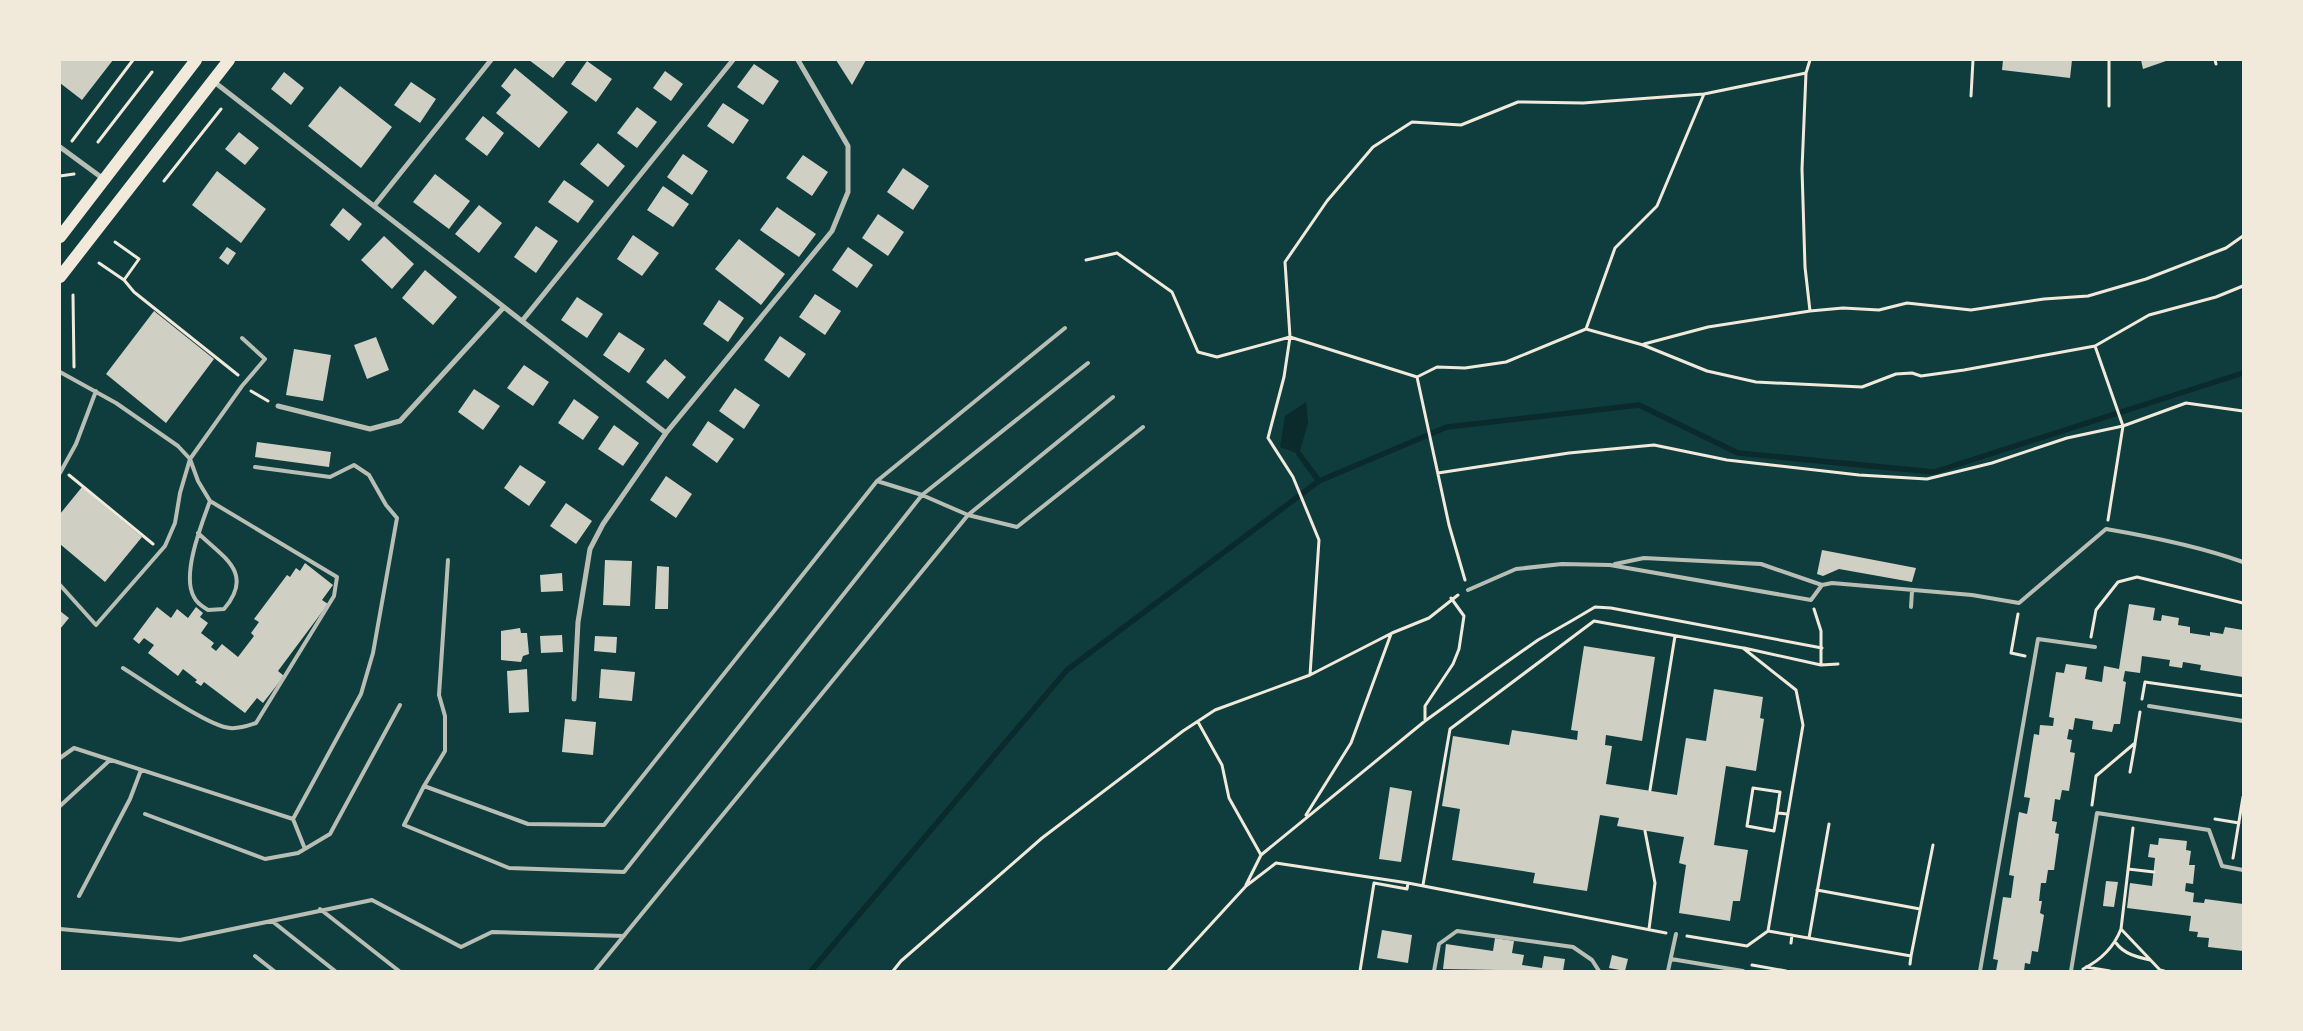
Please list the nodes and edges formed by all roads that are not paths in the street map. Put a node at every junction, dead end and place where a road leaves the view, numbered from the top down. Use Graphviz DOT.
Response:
graph roads {
  1 [pos="229,60"];
  2 [pos="492,60"];
  3 [pos="733,60"];
  4 [pos="798,60"];
  5 [pos="192,62"];
  6 [pos="213,81"];
  7 [pos="62,148"];
  8 [pos="105,180"];
  9 [pos="374,206"];
  10 [pos="60,237"];
  11 [pos="60,277"];
  12 [pos="504,307"];
  13 [pos="522,320"];
  14 [pos="1065,328"];
  15 [pos="242,338"];
  16 [pos="1088,363"];
  17 [pos="60,372"];
  18 [pos="96,391"];
  19 [pos="1113,397"];
  20 [pos="278,406"];
  21 [pos="1143,427"];
  22 [pos="666,433"];
  23 [pos="190,459"];
  24 [pos="255,467"];
  25 [pos="61,471"];
  26 [pos="877,481"];
  27 [pos="922,495"];
  28 [pos="210,501"];
  29 [pos="968,515"];
  30 [pos="198,533"];
  31 [pos="448,560"];
  32 [pos="2243,562"];
  33 [pos="1610,565"];
  34 [pos="60,585"];
  35 [pos="1822,585"];
  36 [pos="1468,590"];
  37 [pos="1912,591"];
  38 [pos="1911,607"];
  39 [pos="2095,647"];
  40 [pos="123,668"];
  41 [pos="574,699"];
  42 [pos="400,705"];
  43 [pos="2149,706"];
  44 [pos="2243,721"];
  45 [pos="60,758"];
  46 [pos="110,760"];
  47 [pos="141,770"];
  48 [pos="424,786"];
  49 [pos="60,806"];
  50 [pos="145,814"];
  51 [pos="294,819"];
  52 [pos="305,849"];
  53 [pos="2243,870"];
  54 [pos="79,896"];
  55 [pos="320,909"];
  56 [pos="272,922"];
  57 [pos="60,929"];
  58 [pos="1676,934"];
  59 [pos="624,936"];
  60 [pos="255,956"];
  61 [pos="1670,959"];
  62 [pos="274,971"];
  63 [pos="335,971"];
  64 [pos="400,971"];
  65 [pos="595,971"];
  66 [pos="1434,971"];
  67 [pos="1599,971"];
  68 [pos="1668,971"];
  69 [pos="1743,971"];
  70 [pos="1980,971"];
  71 [pos="2071,971"];
  1 -- 6 [label="main road"];
  2 -- 9 [label="street"];
  3 -- 13 [label="street"];
  4 -- 22 [label="street"];
  5 -- 8 [label="main road"];
  6 -- 9 [label="street"];
  6 -- 11 [label="main road"];
  7 -- 8 [label="street"];
  8 -- 10 [label="main road"];
  9 -- 12 [label="street"];
  12 -- 13 [label="street"];
  12 -- 20 [label="street"];
  13 -- 22 [label="street"];
  14 -- 26 [label="lane"];
  15 -- 23 [label="lane"];
  16 -- 27 [label="lane"];
  17 -- 18 [label="lane"];
  18 -- 23 [label="lane"];
  18 -- 25 [label="lane"];
  19 -- 29 [label="lane"];
  21 -- 29 [label="lane"];
  22 -- 41 [label="street"];
  23 -- 28 [label="lane"];
  23 -- 34 [label="lane"];
  24 -- 51 [label="lane"];
  26 -- 27 [label="lane"];
  26 -- 48 [label="lane"];
  27 -- 29 [label="lane"];
  27 -- 48 [label="lane"];
  28 -- 30 [label="lane"];
  28 -- 40 [label="lane"];
  29 -- 59 [label="lane"];
  30 -- 30 [label="lane"];
  31 -- 48 [label="lane"];
  32 -- 37 [label="lane"];
  33 -- 35 [label="lane"];
  33 -- 35 [label="lane"];
  33 -- 36 [label="lane"];
  35 -- 37 [label="lane"];
  37 -- 38 [label="lane"];
  39 -- 70 [label="lane"];
  42 -- 52 [label="lane"];
  43 -- 44 [label="lane"];
  45 -- 46 [label="lane"];
  46 -- 47 [label="lane"];
  46 -- 49 [label="lane"];
  47 -- 51 [label="lane"];
  47 -- 54 [label="lane"];
  50 -- 52 [label="lane"];
  51 -- 52 [label="lane"];
  53 -- 71 [label="lane"];
  55 -- 56 [label="lane"];
  55 -- 59 [label="lane"];
  55 -- 64 [label="lane"];
  56 -- 57 [label="lane"];
  56 -- 63 [label="lane"];
  58 -- 61 [label="lane"];
  59 -- 65 [label="lane"];
  60 -- 62 [label="lane"];
  61 -- 68 [label="lane"];
  61 -- 69 [label="lane"];
  66 -- 67 [label="lane"];
}
